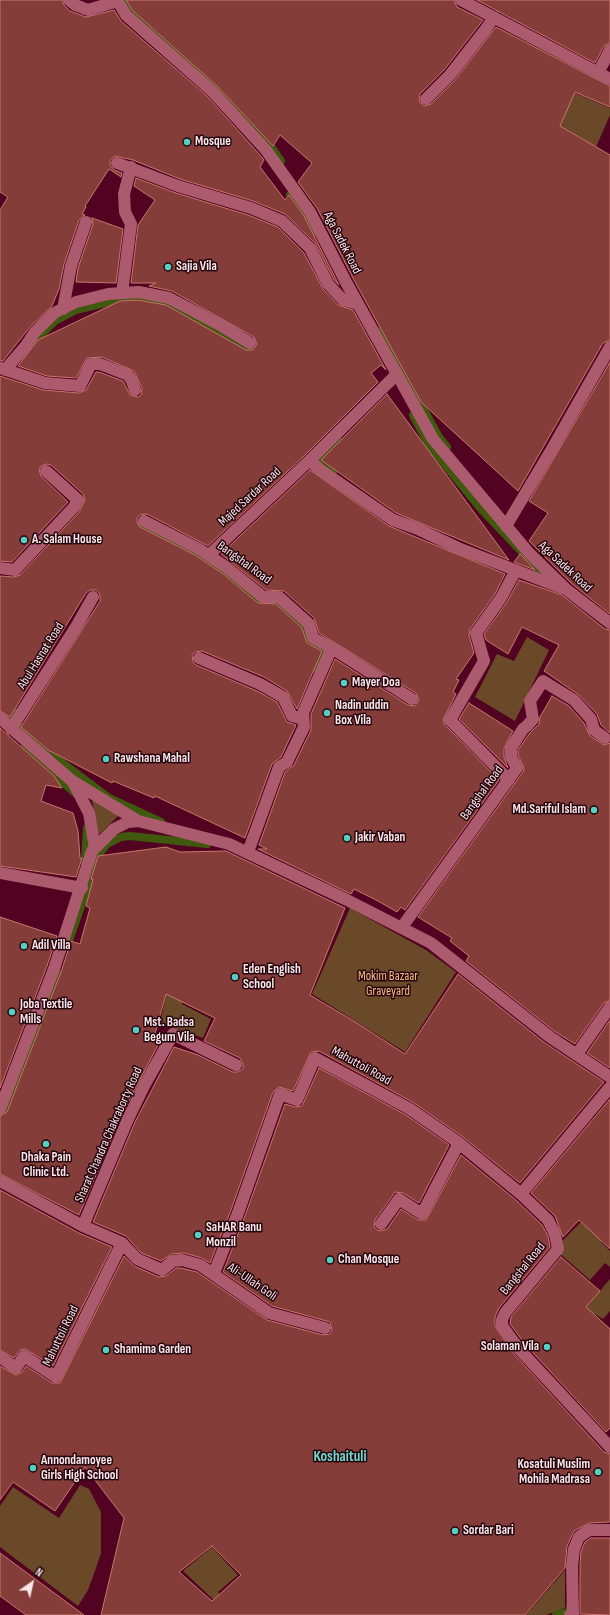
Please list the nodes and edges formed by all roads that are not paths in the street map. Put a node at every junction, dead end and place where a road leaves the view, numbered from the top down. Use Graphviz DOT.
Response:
graph roads {
  1 [pos="69,0"];
  2 [pos="461,0"];
  3 [pos="118,1"];
  4 [pos="494,17"];
  5 [pos="610,50"];
  6 [pos="598,73"];
  7 [pos="610,79"];
  8 [pos="426,99"];
  9 [pos="117,162"];
  10 [pos="131,167"];
  11 [pos="86,222"];
  12 [pos="122,293"];
  13 [pos="358,304"];
  14 [pos="62,309"];
  15 [pos="250,343"];
  16 [pos="610,347"];
  17 [pos="2,369"];
  18 [pos="397,374"];
  19 [pos="135,390"];
  20 [pos="310,460"];
  21 [pos="46,471"];
  22 [pos="144,521"];
  23 [pos="506,526"];
  24 [pos="209,555"];
  25 [pos="0,568"];
  26 [pos="516,570"];
  27 [pos="567,590"];
  28 [pos="93,596"];
  29 [pos="610,623"];
  30 [pos="330,647"];
  31 [pos="199,658"];
  32 [pos="412,699"];
  33 [pos="0,718"];
  34 [pos="303,719"];
  35 [pos="11,728"];
  36 [pos="605,738"];
  37 [pos="509,780"];
  38 [pos="72,781"];
  39 [pos="138,821"];
  40 [pos="95,848"];
  41 [pos="248,852"];
  42 [pos="0,873"];
  43 [pos="82,888"];
  44 [pos="402,927"];
  45 [pos="610,1007"];
  46 [pos="577,1054"];
  47 [pos="236,1065"];
  48 [pos="610,1077"];
  49 [pos="610,1087"];
  50 [pos="0,1109"];
  51 [pos="459,1143"];
  52 [pos="0,1181"];
  53 [pos="521,1194"];
  54 [pos="381,1224"];
  55 [pos="83,1226"];
  56 [pos="122,1243"];
  57 [pos="214,1273"];
  58 [pos="325,1328"];
  59 [pos="0,1357"];
  60 [pos="610,1447"];
  61 [pos="610,1530"];
  62 [pos="570,1615"];
  1 -- 3 [label="street, Aga Sadek Road"];
  2 -- 4 [label="street"];
  3 -- 13 [label="street, Aga Sadek Road"];
  4 -- 6 [label="street"];
  4 -- 8 [label="street"];
  5 -- 6 [label="street"];
  6 -- 7 [label="street"];
  9 -- 10 [label="street"];
  10 -- 12 [label="street"];
  10 -- 13 [label="street"];
  11 -- 14 [label="street"];
  12 -- 14 [label="street"];
  12 -- 15 [label="street"];
  13 -- 18 [label="street, Aga Sadek Road"];
  14 -- 17 [label="street"];
  16 -- 23 [label="street"];
  17 -- 19 [label="street"];
  18 -- 20 [label="street, Majed Sardar Road"];
  18 -- 23 [label="street, Aga Sadek Road"];
  20 -- 24 [label="street, Majed Sardar Road"];
  20 -- 26 [label="street"];
  21 -- 25 [label="street"];
  22 -- 24 [label="street, Bangshal Road"];
  23 -- 27 [label="street, Aga Sadek Road"];
  24 -- 30 [label="street, Bangshal Road"];
  26 -- 27 [label="street"];
  26 -- 37 [label="street"];
  27 -- 29 [label="street, Aga Sadek Road"];
  28 -- 35 [label="street, Abul Hasnat Road"];
  30 -- 32 [label="street, Bangshal Road"];
  30 -- 34 [label="street"];
  31 -- 34 [label="street"];
  33 -- 35 [label="street"];
  34 -- 41 [label="street"];
  35 -- 38 [label="street"];
  36 -- 37 [label="street, Bangshal Road"];
  37 -- 44 [label="street, Bangshal Road"];
  38 -- 39 [label="street"];
  38 -- 40 [label="street"];
  39 -- 40 [label="street"];
  39 -- 41 [label="street"];
  40 -- 43 [label="street"];
  41 -- 44 [label="street"];
  42 -- 43 [label="street"];
  43 -- 50 [label="street"];
  44 -- 46 [label="street"];
  45 -- 46 [label="street"];
  46 -- 48 [label="street"];
  47 -- 55 [label="street, Sharat Chandra Chakraborty Road"];
  49 -- 53 [label="street"];
  51 -- 53 [label="street, Mahuttoli Road"];
  51 -- 54 [label="street"];
  51 -- 57 [label="street, Mahuttoli Road"];
  52 -- 55 [label="street, Ali-Ullah Goli"];
  53 -- 60 [label="street, Bangshal Road"];
  55 -- 56 [label="street, Ali-Ullah Goli"];
  56 -- 57 [label="street, Ali-Ullah Goli"];
  56 -- 59 [label="street, Mahuttoli Road"];
  57 -- 58 [label="street, Ali-Ullah Goli"];
  61 -- 62 [label="street"];
}
